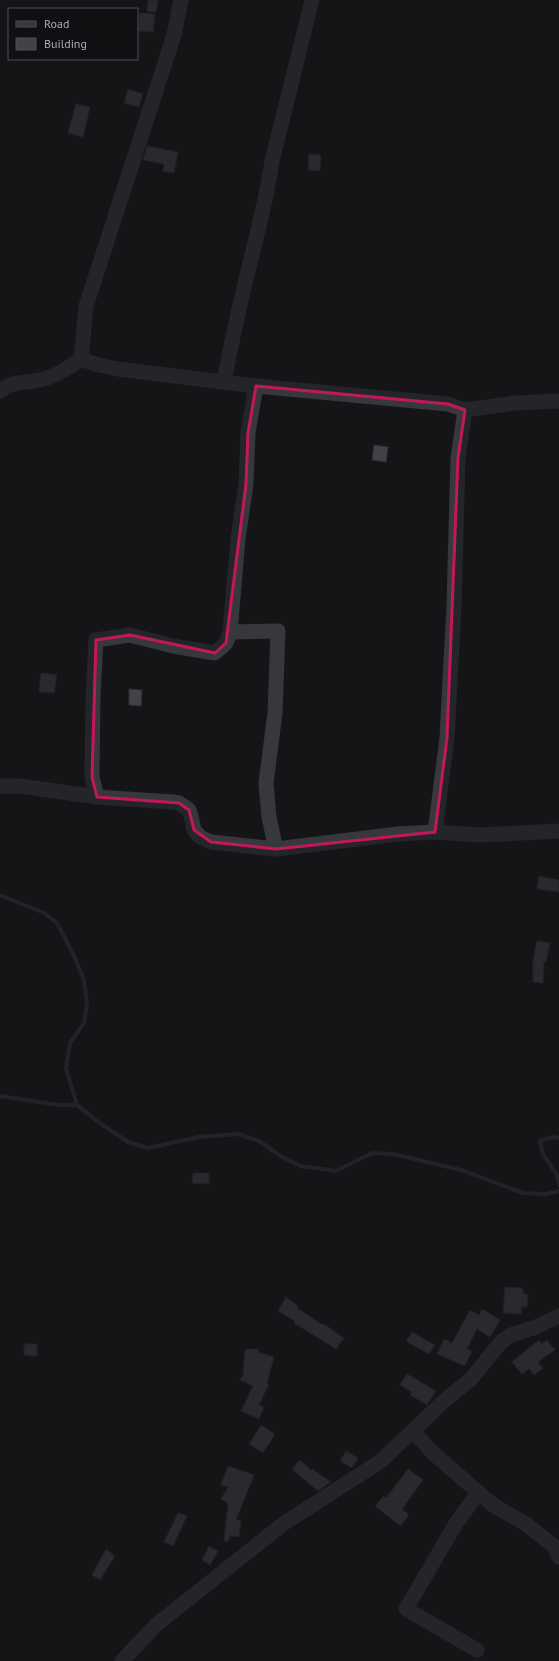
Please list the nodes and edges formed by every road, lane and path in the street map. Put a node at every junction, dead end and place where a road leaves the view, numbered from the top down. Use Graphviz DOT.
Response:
graph roads {
  1 [pos="180,0"];
  2 [pos="312,0"];
  3 [pos="81,359"];
  4 [pos="224,381"];
  5 [pos="256,386"];
  6 [pos="0,391"];
  7 [pos="559,401"];
  8 [pos="465,410"];
  9 [pos="230,632"];
  10 [pos="0,786"];
  11 [pos="97,797"];
  12 [pos="559,831"];
  13 [pos="435,832"];
  14 [pos="276,848"];
  15 [pos="559,1316"];
  16 [pos="413,1431"];
  17 [pos="478,1493"];
  18 [pos="559,1557"];
  19 [pos="477,1650"];
  20 [pos="122,1661"];
  1 -- 3 [label="street"];
  2 -- 4 [label="street"];
  3 -- 4 [label="street"];
  3 -- 6 [label="street"];
  4 -- 5 [label="street"];
  5 -- 8 [label="street"];
  5 -- 9 [label="street"];
  7 -- 8 [label="street"];
  8 -- 13 [label="street"];
  9 -- 11 [label="street"];
  9 -- 14 [label="street"];
  10 -- 11 [label="street"];
  11 -- 14 [label="street"];
  12 -- 13 [label="street"];
  13 -- 14 [label="street"];
  15 -- 16 [label="street"];
  16 -- 17 [label="street"];
  16 -- 20 [label="street"];
  17 -- 18 [label="street"];
  17 -- 19 [label="street"];
}
